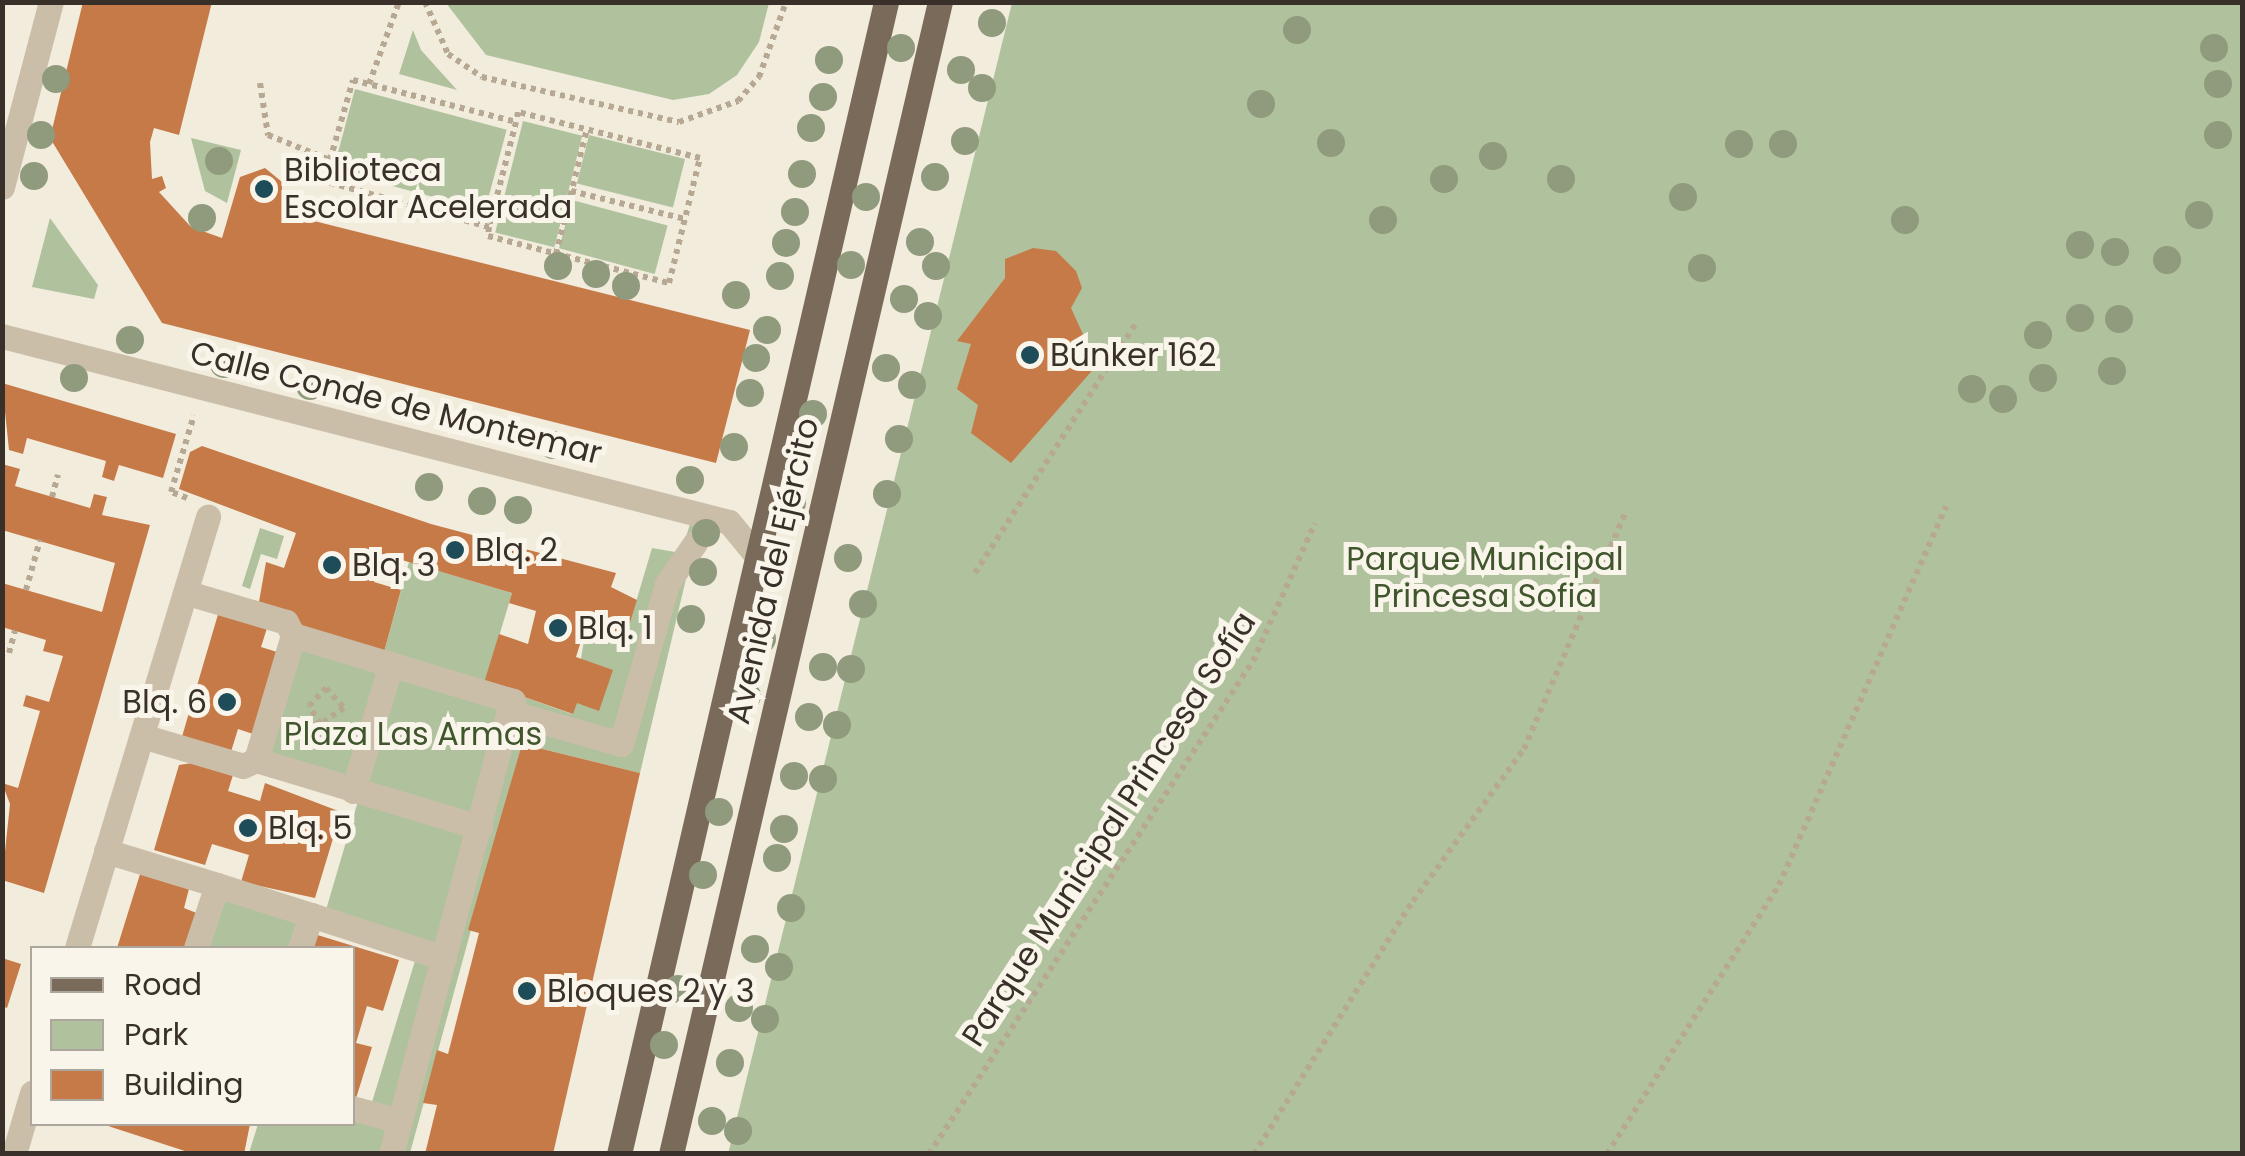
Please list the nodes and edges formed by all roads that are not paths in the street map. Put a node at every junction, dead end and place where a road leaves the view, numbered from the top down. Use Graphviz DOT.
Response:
graph roads {
  1 [pos="51,2"];
  2 [pos="886,2"];
  3 [pos="940,2"];
  4 [pos="2,186"];
  5 [pos="2,336"];
  6 [pos="208,516"];
  7 [pos="695,543"];
  8 [pos="758,556"];
  9 [pos="186,592"];
  10 [pos="293,635"];
  11 [pos="391,664"];
  12 [pos="510,712"];
  13 [pos="142,736"];
  14 [pos="256,760"];
  15 [pos="353,791"];
  16 [pos="480,828"];
  17 [pos="106,851"];
  18 [pos="217,885"];
  19 [pos="311,915"];
  20 [pos="77,946"];
  21 [pos="197,946"];
  22 [pos="301,946"];
  23 [pos="444,958"];
  24 [pos="30,1100"];
  25 [pos="355,1109"];
  26 [pos="400,1121"];
  27 [pos="15,1150"];
  28 [pos="391,1154"];
  29 [pos="619,1154"];
  30 [pos="671,1154"];
  1 -- 4 [label="street"];
  2 -- 8 [label="main road, Avenida del Ejército"];
  3 -- 30 [label="main road, Avenida del Ejército"];
  5 -- 8 [label="street, Calle Conde de Montemar"];
  6 -- 9 [label="street"];
  7 -- 12 [label="street"];
  8 -- 29 [label="main road, Avenida del Ejército"];
  9 -- 10 [label="street"];
  9 -- 13 [label="street"];
  10 -- 11 [label="street"];
  10 -- 14 [label="street"];
  11 -- 12 [label="street"];
  11 -- 15 [label="street"];
  12 -- 16 [label="street"];
  13 -- 14 [label="street"];
  13 -- 17 [label="street"];
  14 -- 15 [label="street"];
  15 -- 16 [label="street"];
  16 -- 23 [label="street"];
  17 -- 18 [label="street"];
  17 -- 20 [label="street"];
  18 -- 19 [label="street"];
  18 -- 21 [label="street"];
  19 -- 22 [label="street"];
  19 -- 23 [label="street"];
  23 -- 26 [label="street"];
  24 -- 27 [label="street"];
  25 -- 26 [label="street"];
  26 -- 28 [label="street"];
}
